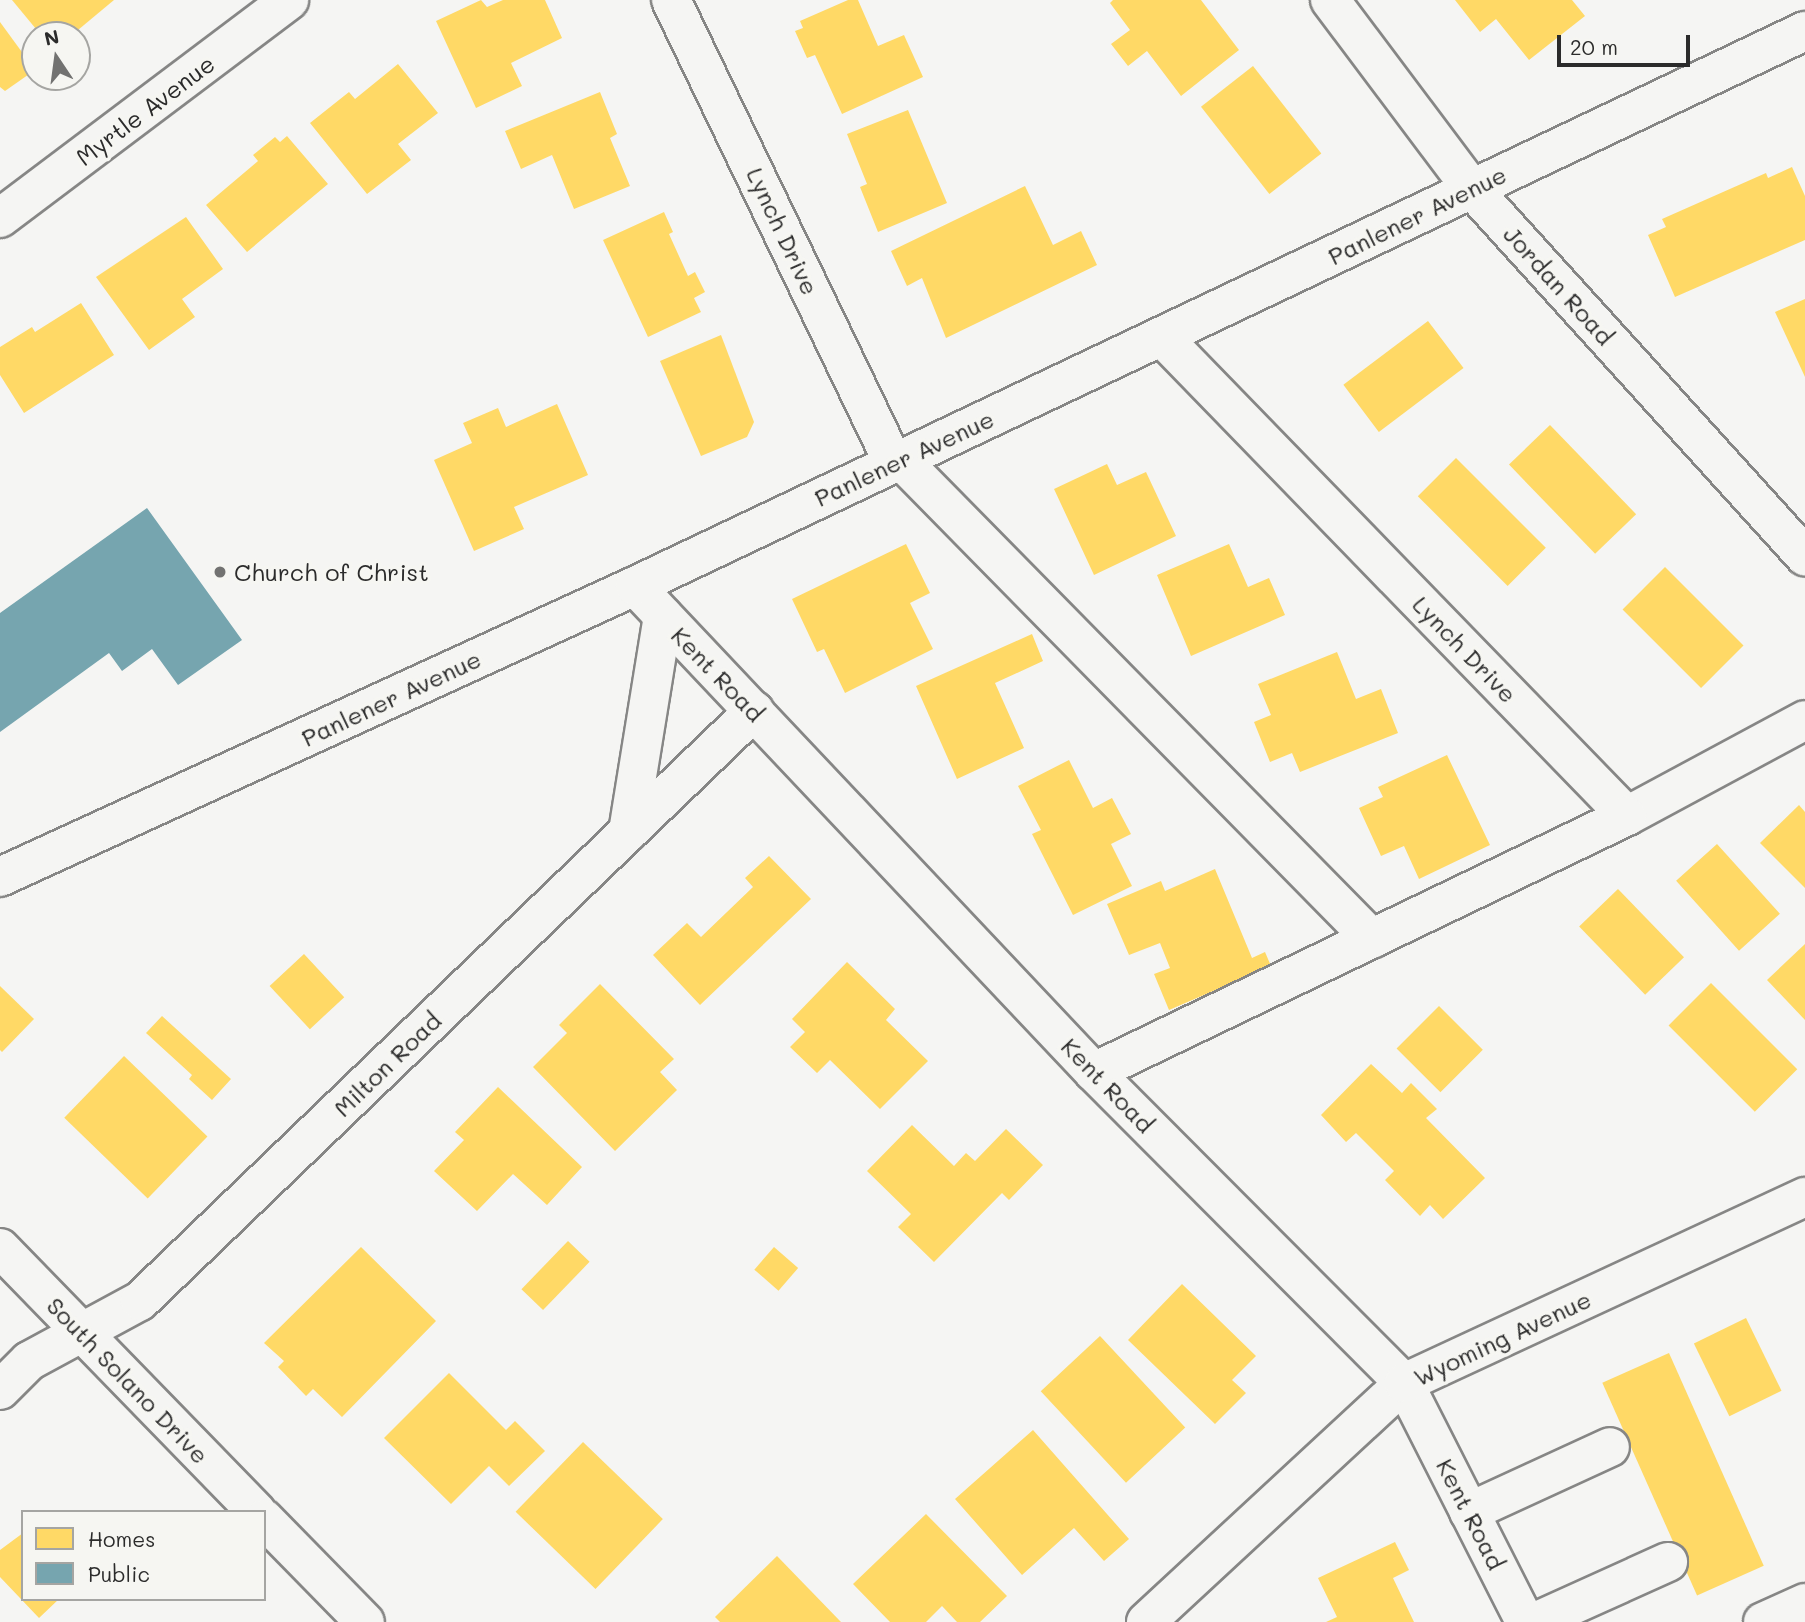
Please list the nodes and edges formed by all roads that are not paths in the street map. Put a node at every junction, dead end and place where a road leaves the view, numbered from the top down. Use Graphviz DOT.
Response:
graph roads {
  1 [pos="289,0"];
  2 [pos="671,0"];
  3 [pos="1330,0"];
  4 [pos="1805,32"];
  5 [pos="1472,189"];
  6 [pos="0,218"];
  7 [pos="1163,338"];
  8 [pos="896,461"];
  9 [pos="1805,556"];
  10 [pos="635,586"];
  11 [pos="663,616"];
  12 [pos="754,711"];
  13 [pos="1805,720"];
  14 [pos="1627,816"];
  15 [pos="628,832"];
  16 [pos="0,877"];
  17 [pos="1372,939"];
  18 [pos="1094,1072"];
  19 [pos="1805,1197"];
  20 [pos="0,1248"];
  21 [pos="82,1332"];
  22 [pos="1405,1383"];
  23 [pos="0,1390"];
  24 [pos="1610,1447"];
  25 [pos="255,1510"];
  26 [pos="1469,1512"];
  27 [pos="266,1521"];
  28 [pos="1668,1562"];
  29 [pos="1805,1602"];
  30 [pos="365,1622"];
  31 [pos="1146,1622"];
  32 [pos="1525,1622"];
  33 [pos="1535,1622"];
  34 [pos="1763,1622"];
  1 -- 6 [label="street, Myrtle Avenue"];
  2 -- 8 [label="street, Lynch Drive"];
  3 -- 5 [label="street, Jordan Road"];
  4 -- 5 [label="street, Panlener Avenue"];
  5 -- 7 [label="street, Panlener Avenue"];
  5 -- 9 [label="street, Jordan Road"];
  7 -- 8 [label="street, Panlener Avenue"];
  7 -- 14 [label="street, Lynch Drive"];
  8 -- 10 [label="street, Panlener Avenue"];
  8 -- 17 [label="street, Lynch Drive"];
  10 -- 11 [label="street, Kent Road"];
  10 -- 16 [label="street, Panlener Avenue"];
  11 -- 12 [label="street, Kent Road"];
  11 -- 15 [label="street"];
  12 -- 15 [label="street, Milton Road"];
  12 -- 18 [label="street, Kent Road"];
  13 -- 14 [label="street"];
  14 -- 17 [label="street"];
  15 -- 21 [label="street, Milton Road"];
  17 -- 18 [label="street"];
  18 -- 22 [label="street, Kent Road"];
  19 -- 22 [label="street, Wyoming Avenue"];
  20 -- 21 [label="street, South Solano Drive"];
  21 -- 23 [label="street, Milton Road"];
  21 -- 25 [label="street, South Solano Drive"];
  22 -- 26 [label="street, Kent Road"];
  22 -- 31 [label="street, Wyoming Avenue"];
  24 -- 26 [label="street"];
  26 -- 32 [label="street, Kent Road"];
  27 -- 30 [label="street"];
  28 -- 33 [label="street"];
  29 -- 34 [label="street"];
}
